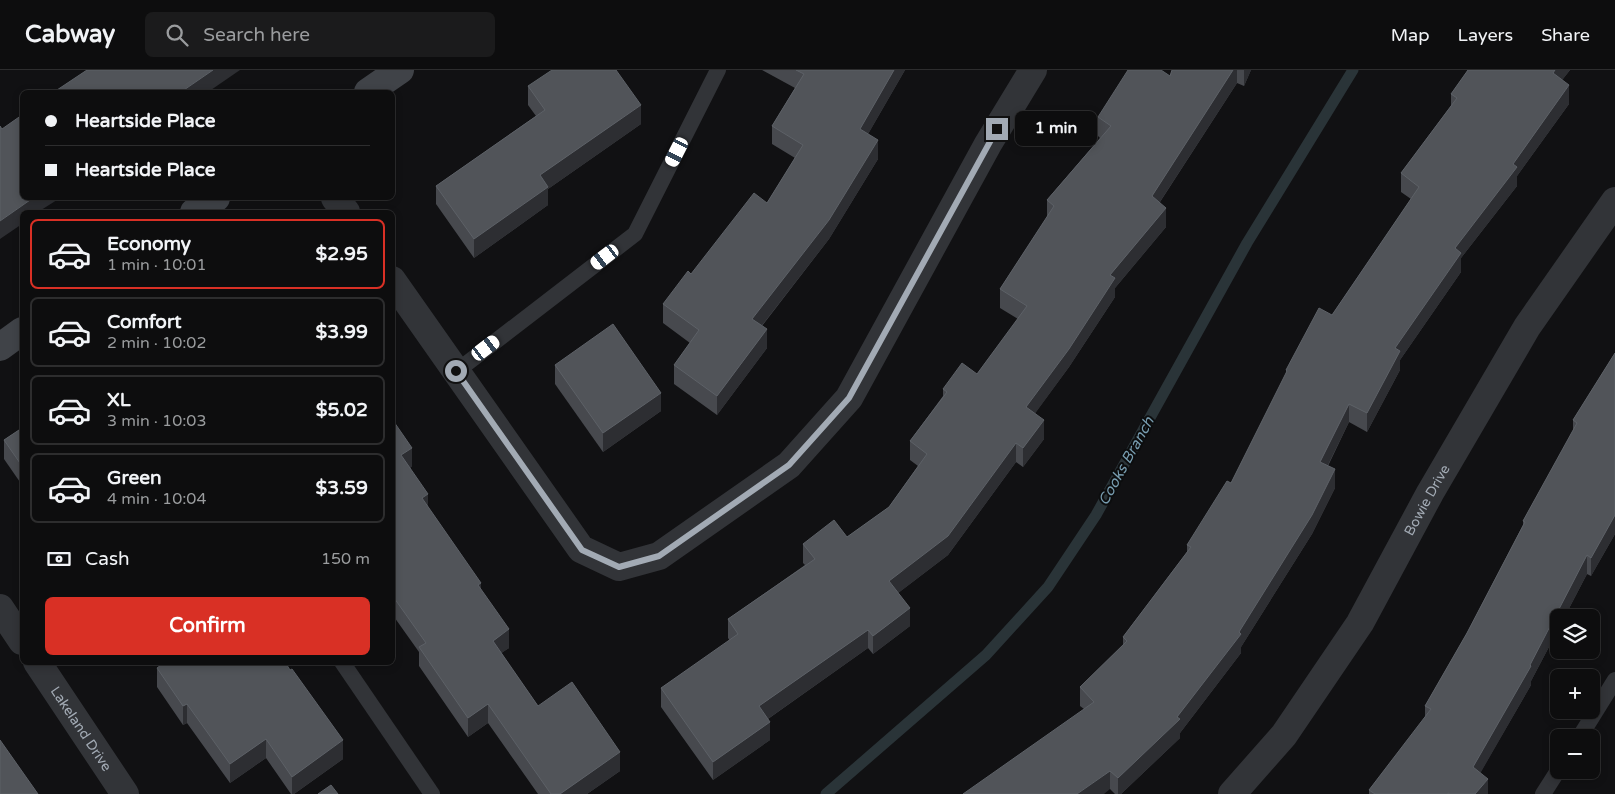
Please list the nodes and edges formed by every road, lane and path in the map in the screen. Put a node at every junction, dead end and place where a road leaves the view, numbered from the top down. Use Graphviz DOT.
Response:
graph roads {
  1 [pos="400,70"];
  2 [pos="718,70"];
  3 [pos="1033,70"];
  4 [pos="371,90"];
  5 [pos="213,200"];
  6 [pos="337,200"];
  7 [pos="1615,201"];
  8 [pos="197,210"];
  9 [pos="344,210"];
  10 [pos="395,284"];
  11 [pos="20,332"];
  12 [pos="0,347"];
  13 [pos="456,371"];
  14 [pos="0,608"];
  15 [pos="20,638"];
  16 [pos="39,665"];
  17 [pos="344,665"];
  18 [pos="1615,680"];
  19 [pos="1585,729"];
  20 [pos="1553,779"];
  21 [pos="125,794"];
  22 [pos="432,794"];
  23 [pos="1232,794"];
  24 [pos="1543,794"];
  1 -- 4 [label="street"];
  2 -- 13 [label="lane"];
  3 -- 13 [label="street"];
  5 -- 8 [label="street"];
  6 -- 9 [label="street"];
  7 -- 23 [label="street, Bowie Drive"];
  10 -- 13 [label="street"];
  11 -- 12 [label="street"];
  14 -- 15 [label="street"];
  16 -- 21 [label="street, Lakeland Drive"];
  17 -- 22 [label="lane"];
  18 -- 19 [label="lane"];
  20 -- 24 [label="lane"];
}
